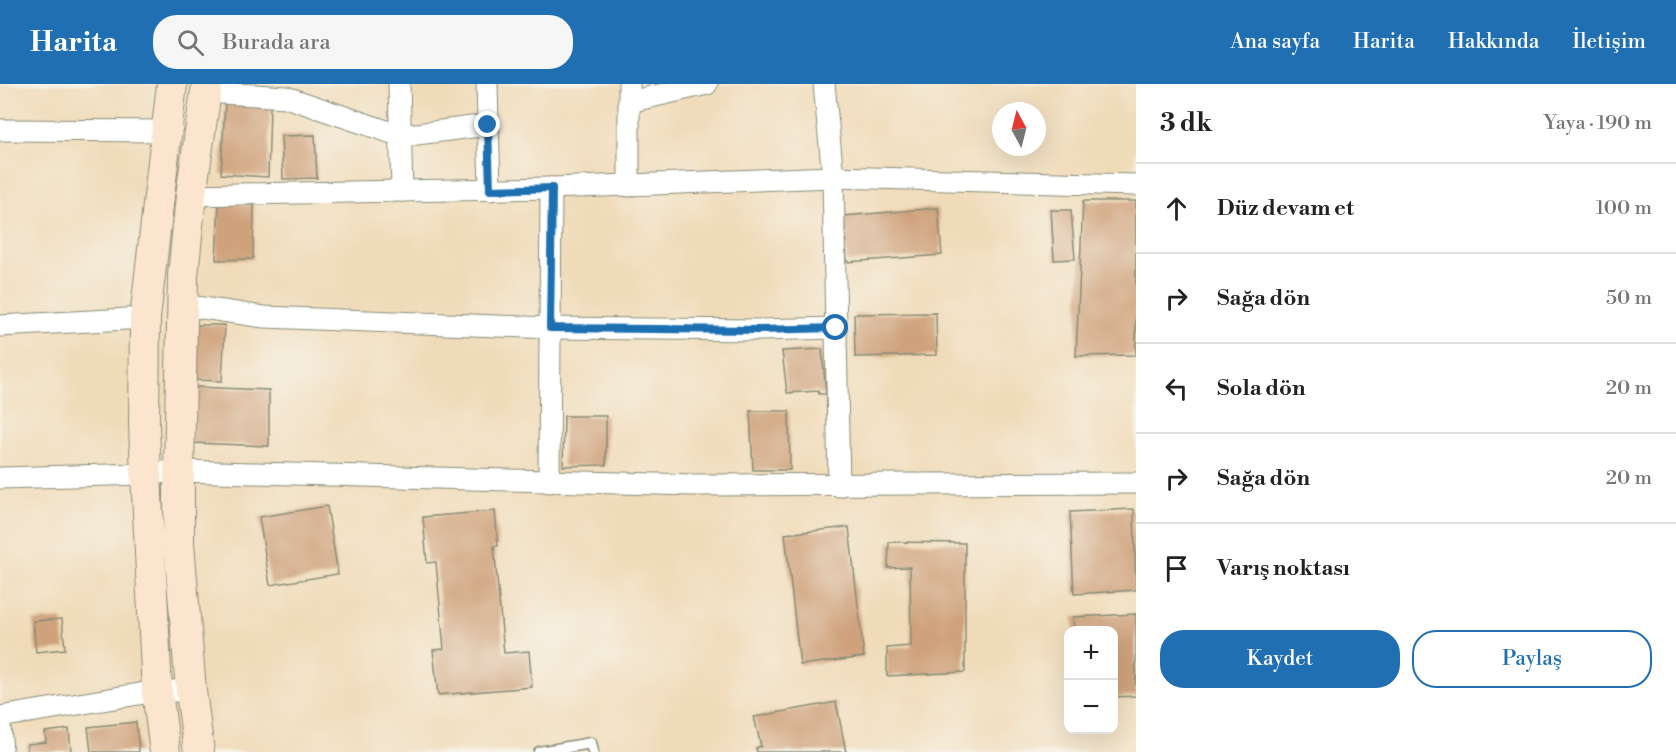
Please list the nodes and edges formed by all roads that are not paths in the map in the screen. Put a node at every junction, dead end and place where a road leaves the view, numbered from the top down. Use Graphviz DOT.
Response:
graph roads {
  1 [pos="172,84"];
  2 [pos="399,84"];
  3 [pos="487,84"];
  4 [pos="707,84"];
  5 [pos="824,84"];
  6 [pos="206,88"];
  7 [pos="629,93"];
  8 [pos="488,125"];
  9 [pos="0,130"];
  10 [pos="166,132"];
  11 [pos="401,136"];
  12 [pos="833,177"];
  13 [pos="1136,185"];
  14 [pos="629,186"];
  15 [pos="552,188"];
  16 [pos="490,190"];
  17 [pos="402,191"];
  18 [pos="191,195"];
  19 [pos="182,304"];
  20 [pos="145,318"];
  21 [pos="0,326"];
  22 [pos="550,328"];
  23 [pos="836,328"];
  24 [pos="178,471"];
  25 [pos="146,474"];
  26 [pos="0,478"];
  27 [pos="549,482"];
  28 [pos="1136,483"];
  29 [pos="838,486"];
  30 [pos="157,691"];
  31 [pos="191,691"];
  32 [pos="0,717"];
  33 [pos="0,726"];
  34 [pos="2,752"];
  35 [pos="165,752"];
  36 [pos="199,752"];
  37 [pos="539,752"];
  38 [pos="593,752"];
  1 -- 10 [label="main road"];
  2 -- 11 [label="street"];
  3 -- 8 [label="street"];
  4 -- 7 [label="street"];
  5 -- 12 [label="street"];
  6 -- 11 [label="street"];
  6 -- 18 [label="main road"];
  7 -- 14 [label="street"];
  8 -- 11 [label="street"];
  8 -- 16 [label="street"];
  9 -- 10 [label="street"];
  10 -- 20 [label="main road"];
  11 -- 17 [label="street"];
  12 -- 13 [label="street"];
  12 -- 14 [label="street"];
  12 -- 23 [label="street"];
  14 -- 15 [label="street"];
  15 -- 16 [label="street"];
  15 -- 22 [label="street"];
  16 -- 17 [label="street"];
  17 -- 18 [label="street"];
  18 -- 19 [label="main road"];
  19 -- 22 [label="street"];
  19 -- 24 [label="main road"];
  20 -- 21 [label="street"];
  20 -- 25 [label="main road"];
  22 -- 23 [label="street"];
  22 -- 27 [label="street"];
  23 -- 29 [label="street"];
  24 -- 25 [label="street"];
  24 -- 27 [label="street"];
  24 -- 31 [label="main road"];
  25 -- 26 [label="street"];
  25 -- 30 [label="main road"];
  27 -- 29 [label="street"];
  28 -- 29 [label="street"];
  30 -- 31 [label="street"];
  30 -- 32 [label="street"];
  30 -- 35 [label="main road"];
  31 -- 36 [label="main road"];
  33 -- 34 [label="street"];
  37 -- 38 [label="lane"];
}
